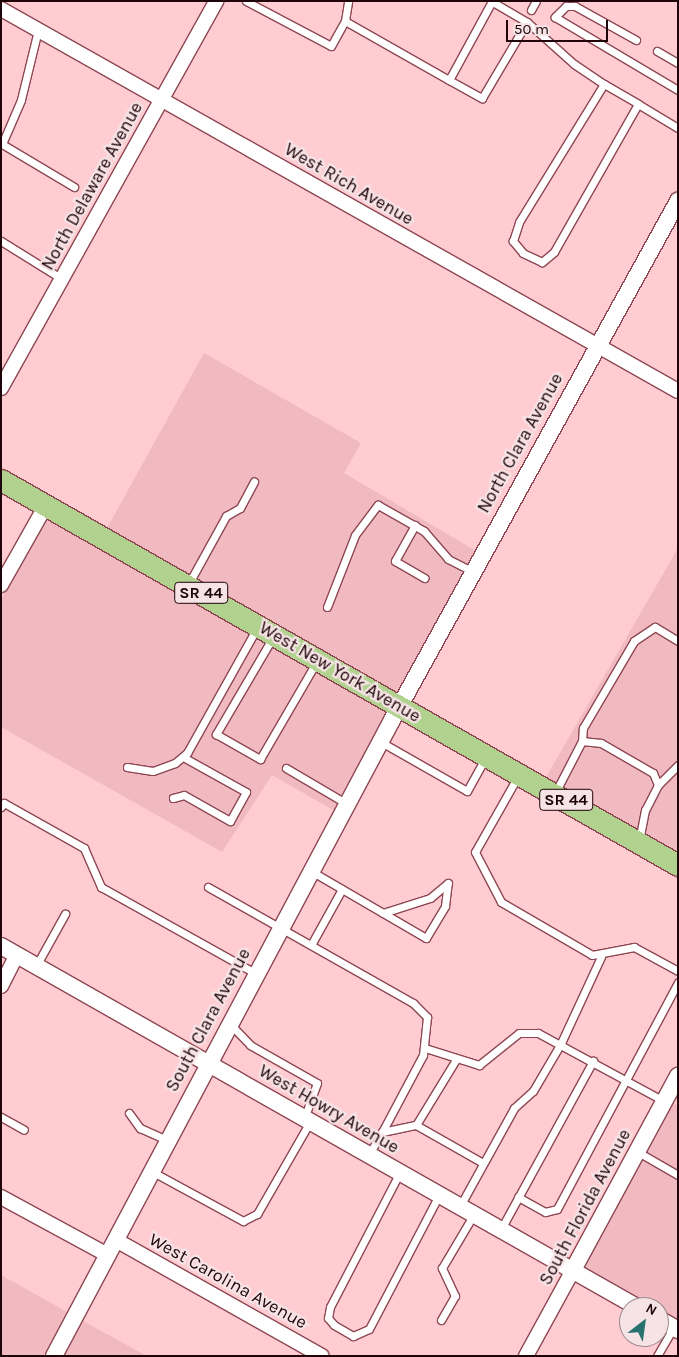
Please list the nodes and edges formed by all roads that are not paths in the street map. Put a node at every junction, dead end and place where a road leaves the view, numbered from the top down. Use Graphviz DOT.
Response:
graph roads {
  1 [pos="216,1"];
  2 [pos="246,1"];
  3 [pos="348,1"];
  4 [pos="492,1"];
  5 [pos="536,1"];
  6 [pos="1,9"];
  7 [pos="531,10"];
  8 [pos="345,21"];
  9 [pos="527,22"];
  10 [pos="38,30"];
  11 [pos="636,40"];
  12 [pos="658,51"];
  13 [pos="678,63"];
  14 [pos="449,80"];
  15 [pos="604,84"];
  16 [pos="678,90"];
  17 [pos="162,100"];
  18 [pos="638,104"];
  19 [pos="678,128"];
  20 [pos="74,187"];
  21 [pos="678,201"];
  22 [pos="1,241"];
  23 [pos="62,279"];
  24 [pos="596,346"];
  25 [pos="1,388"];
  26 [pos="678,391"];
  27 [pos="1,480"];
  28 [pos="254,482"];
  29 [pos="46,505"];
  30 [pos="415,525"];
  31 [pos="473,572"];
  32 [pos="425,578"];
  33 [pos="1,585"];
  34 [pos="188,586"];
  35 [pos="327,607"];
  36 [pos="266,630"];
  37 [pos="678,641"];
  38 [pos="318,659"];
  39 [pos="400,705"];
  40 [pos="380,741"];
  41 [pos="582,741"];
  42 [pos="487,755"];
  43 [pos="183,756"];
  44 [pos="678,765"];
  45 [pos="126,767"];
  46 [pos="286,768"];
  47 [pos="520,774"];
  48 [pos="658,785"];
  49 [pos="554,794"];
  50 [pos="174,798"];
  51 [pos="346,804"];
  52 [pos="1,808"];
  53 [pos="639,842"];
  54 [pos="678,865"];
  55 [pos="310,871"];
  56 [pos="208,886"];
  57 [pos="342,889"];
  58 [pos="383,912"];
  59 [pos="65,914"];
  60 [pos="280,928"];
  61 [pos="311,945"];
  62 [pos="1,946"];
  63 [pos="17,955"];
  64 [pos="601,957"];
  65 [pos="36,966"];
  66 [pos="678,971"];
  67 [pos="256,973"];
  68 [pos="678,982"];
  69 [pos="1,986"];
  70 [pos="229,1022"];
  71 [pos="561,1044"];
  72 [pos="425,1048"];
  73 [pos="455,1061"];
  74 [pos="592,1061"];
  75 [pos="207,1063"];
  76 [pos="678,1076"];
  77 [pos="627,1081"];
  78 [pos="670,1097"];
  79 [pos="129,1113"];
  80 [pos="1,1117"];
  81 [pos="307,1120"];
  82 [pos="416,1126"];
  83 [pos="24,1130"];
  84 [pos="382,1132"];
  85 [pos="167,1140"];
  86 [pos="637,1151"];
  87 [pos="369,1155"];
  88 [pos="483,1164"];
  89 [pos="151,1171"];
  90 [pos="400,1172"];
  91 [pos="678,1175"];
  92 [pos="440,1195"];
  93 [pos="1,1197"];
  94 [pos="518,1197"];
  95 [pos="467,1210"];
  96 [pos="500,1230"];
  97 [pos="116,1240"];
  98 [pos="108,1255"];
  99 [pos="573,1270"];
  100 [pos="620,1297"];
  101 [pos="441,1320"];
  102 [pos="670,1326"];
  103 [pos="54,1356"];
  104 [pos="322,1356"];
  105 [pos="526,1356"];
  106 [pos="657,1356"];
  1 -- 17 [label="street, North Delaware Avenue"];
  2 -- 8 [label="lane"];
  3 -- 8 [label="lane"];
  4 -- 9 [label="lane"];
  4 -- 14 [label="lane"];
  5 -- 7 [label="lane"];
  6 -- 10 [label="street, West Rich Avenue"];
  8 -- 14 [label="lane"];
  9 -- 14 [label="lane"];
  9 -- 15 [label="lane"];
  10 -- 17 [label="street, West Rich Avenue"];
  10 -- 20 [label="lane"];
  11 -- 16 [label="lane"];
  12 -- 13 [label="lane"];
  15 -- 18 [label="lane"];
  15 -- 18 [label="lane"];
  17 -- 23 [label="street, North Delaware Avenue"];
  17 -- 24 [label="street, West Rich Avenue"];
  18 -- 19 [label="lane"];
  21 -- 24 [label="street, North Clara Avenue"];
  22 -- 23 [label="lane"];
  23 -- 25 [label="street, North Delaware Avenue"];
  24 -- 26 [label="street, West Rich Avenue"];
  24 -- 31 [label="street, North Clara Avenue"];
  27 -- 29 [label="main road, West New York Avenue / SR 44"];
  28 -- 34 [label="lane"];
  29 -- 33 [label="street"];
  29 -- 34 [label="main road, West New York Avenue / SR 44"];
  30 -- 31 [label="lane"];
  30 -- 32 [label="lane"];
  30 -- 35 [label="lane"];
  31 -- 39 [label="street, North Clara Avenue"];
  34 -- 36 [label="main road, West New York Avenue / SR 44"];
  36 -- 38 [label="main road, West New York Avenue / SR 44"];
  36 -- 38 [label="lane"];
  36 -- 43 [label="lane"];
  37 -- 41 [label="lane"];
  38 -- 39 [label="main road, West New York Avenue / SR 44"];
  39 -- 40 [label="street, South Clara Avenue"];
  39 -- 42 [label="main road, West New York Avenue / SR 44"];
  40 -- 42 [label="lane"];
  40 -- 51 [label="street, South Clara Avenue"];
  41 -- 48 [label="lane"];
  41 -- 49 [label="lane"];
  42 -- 47 [label="main road, West New York Avenue / SR 44"];
  43 -- 45 [label="lane"];
  43 -- 50 [label="lane"];
  44 -- 48 [label="lane"];
  46 -- 51 [label="lane"];
  47 -- 49 [label="main road, West New York Avenue / SR 44"];
  47 -- 64 [label="lane"];
  48 -- 53 [label="lane"];
  49 -- 53 [label="main road, West New York Avenue / SR 44"];
  51 -- 55 [label="street, South Clara Avenue"];
  52 -- 67 [label="lane"];
  53 -- 54 [label="main road, West New York Avenue / SR 44"];
  55 -- 57 [label="lane"];
  55 -- 60 [label="street, South Clara Avenue"];
  56 -- 60 [label="lane"];
  57 -- 58 [label="lane"];
  57 -- 61 [label="lane"];
  58 -- 58 [label="lane"];
  59 -- 65 [label="lane"];
  60 -- 61 [label="lane"];
  60 -- 67 [label="street, South Clara Avenue"];
  61 -- 72 [label="lane"];
  62 -- 63 [label="street, West Howry Avenue"];
  63 -- 65 [label="street, West Howry Avenue"];
  63 -- 69 [label="street"];
  64 -- 66 [label="lane"];
  64 -- 71 [label="lane"];
  65 -- 75 [label="street, West Howry Avenue"];
  67 -- 70 [label="street, South Clara Avenue"];
  68 -- 77 [label="lane"];
  70 -- 75 [label="street, South Clara Avenue"];
  70 -- 81 [label="lane"];
  71 -- 73 [label="lane"];
  71 -- 74 [label="lane"];
  71 -- 88 [label="lane"];
  72 -- 73 [label="lane"];
  72 -- 84 [label="lane"];
  73 -- 82 [label="lane"];
  74 -- 77 [label="lane"];
  74 -- 94 [label="lane"];
  75 -- 81 [label="street, West Howry Avenue"];
  75 -- 85 [label="street, South Clara Avenue"];
  76 -- 78 [label="street, South Florida Avenue"];
  77 -- 78 [label="lane"];
  77 -- 94 [label="lane"];
  78 -- 86 [label="street, South Florida Avenue"];
  79 -- 85 [label="lane"];
  80 -- 83 [label="lane"];
  81 -- 87 [label="street, West Howry Avenue"];
  81 -- 89 [label="lane"];
  82 -- 84 [label="lane"];
  82 -- 88 [label="lane"];
  84 -- 87 [label="lane"];
  85 -- 89 [label="street, South Clara Avenue"];
  86 -- 91 [label="lane"];
  86 -- 99 [label="street, South Florida Avenue"];
  87 -- 90 [label="street, West Howry Avenue"];
  88 -- 95 [label="lane"];
  89 -- 97 [label="street, South Clara Avenue"];
  90 -- 92 [label="street, West Howry Avenue"];
  90 -- 92 [label="lane"];
  92 -- 95 [label="street, West Howry Avenue"];
  93 -- 98 [label="street"];
  94 -- 96 [label="lane"];
  95 -- 96 [label="street, West Howry Avenue"];
  95 -- 101 [label="lane"];
  96 -- 99 [label="street, West Howry Avenue"];
  97 -- 98 [label="street, South Clara Avenue"];
  97 -- 104 [label="street, West Carolina Avenue"];
  98 -- 103 [label="street, South Clara Avenue"];
  99 -- 100 [label="street, West Howry Avenue"];
  99 -- 105 [label="street, South Florida Avenue"];
  102 -- 106 [label="lane"];
}
